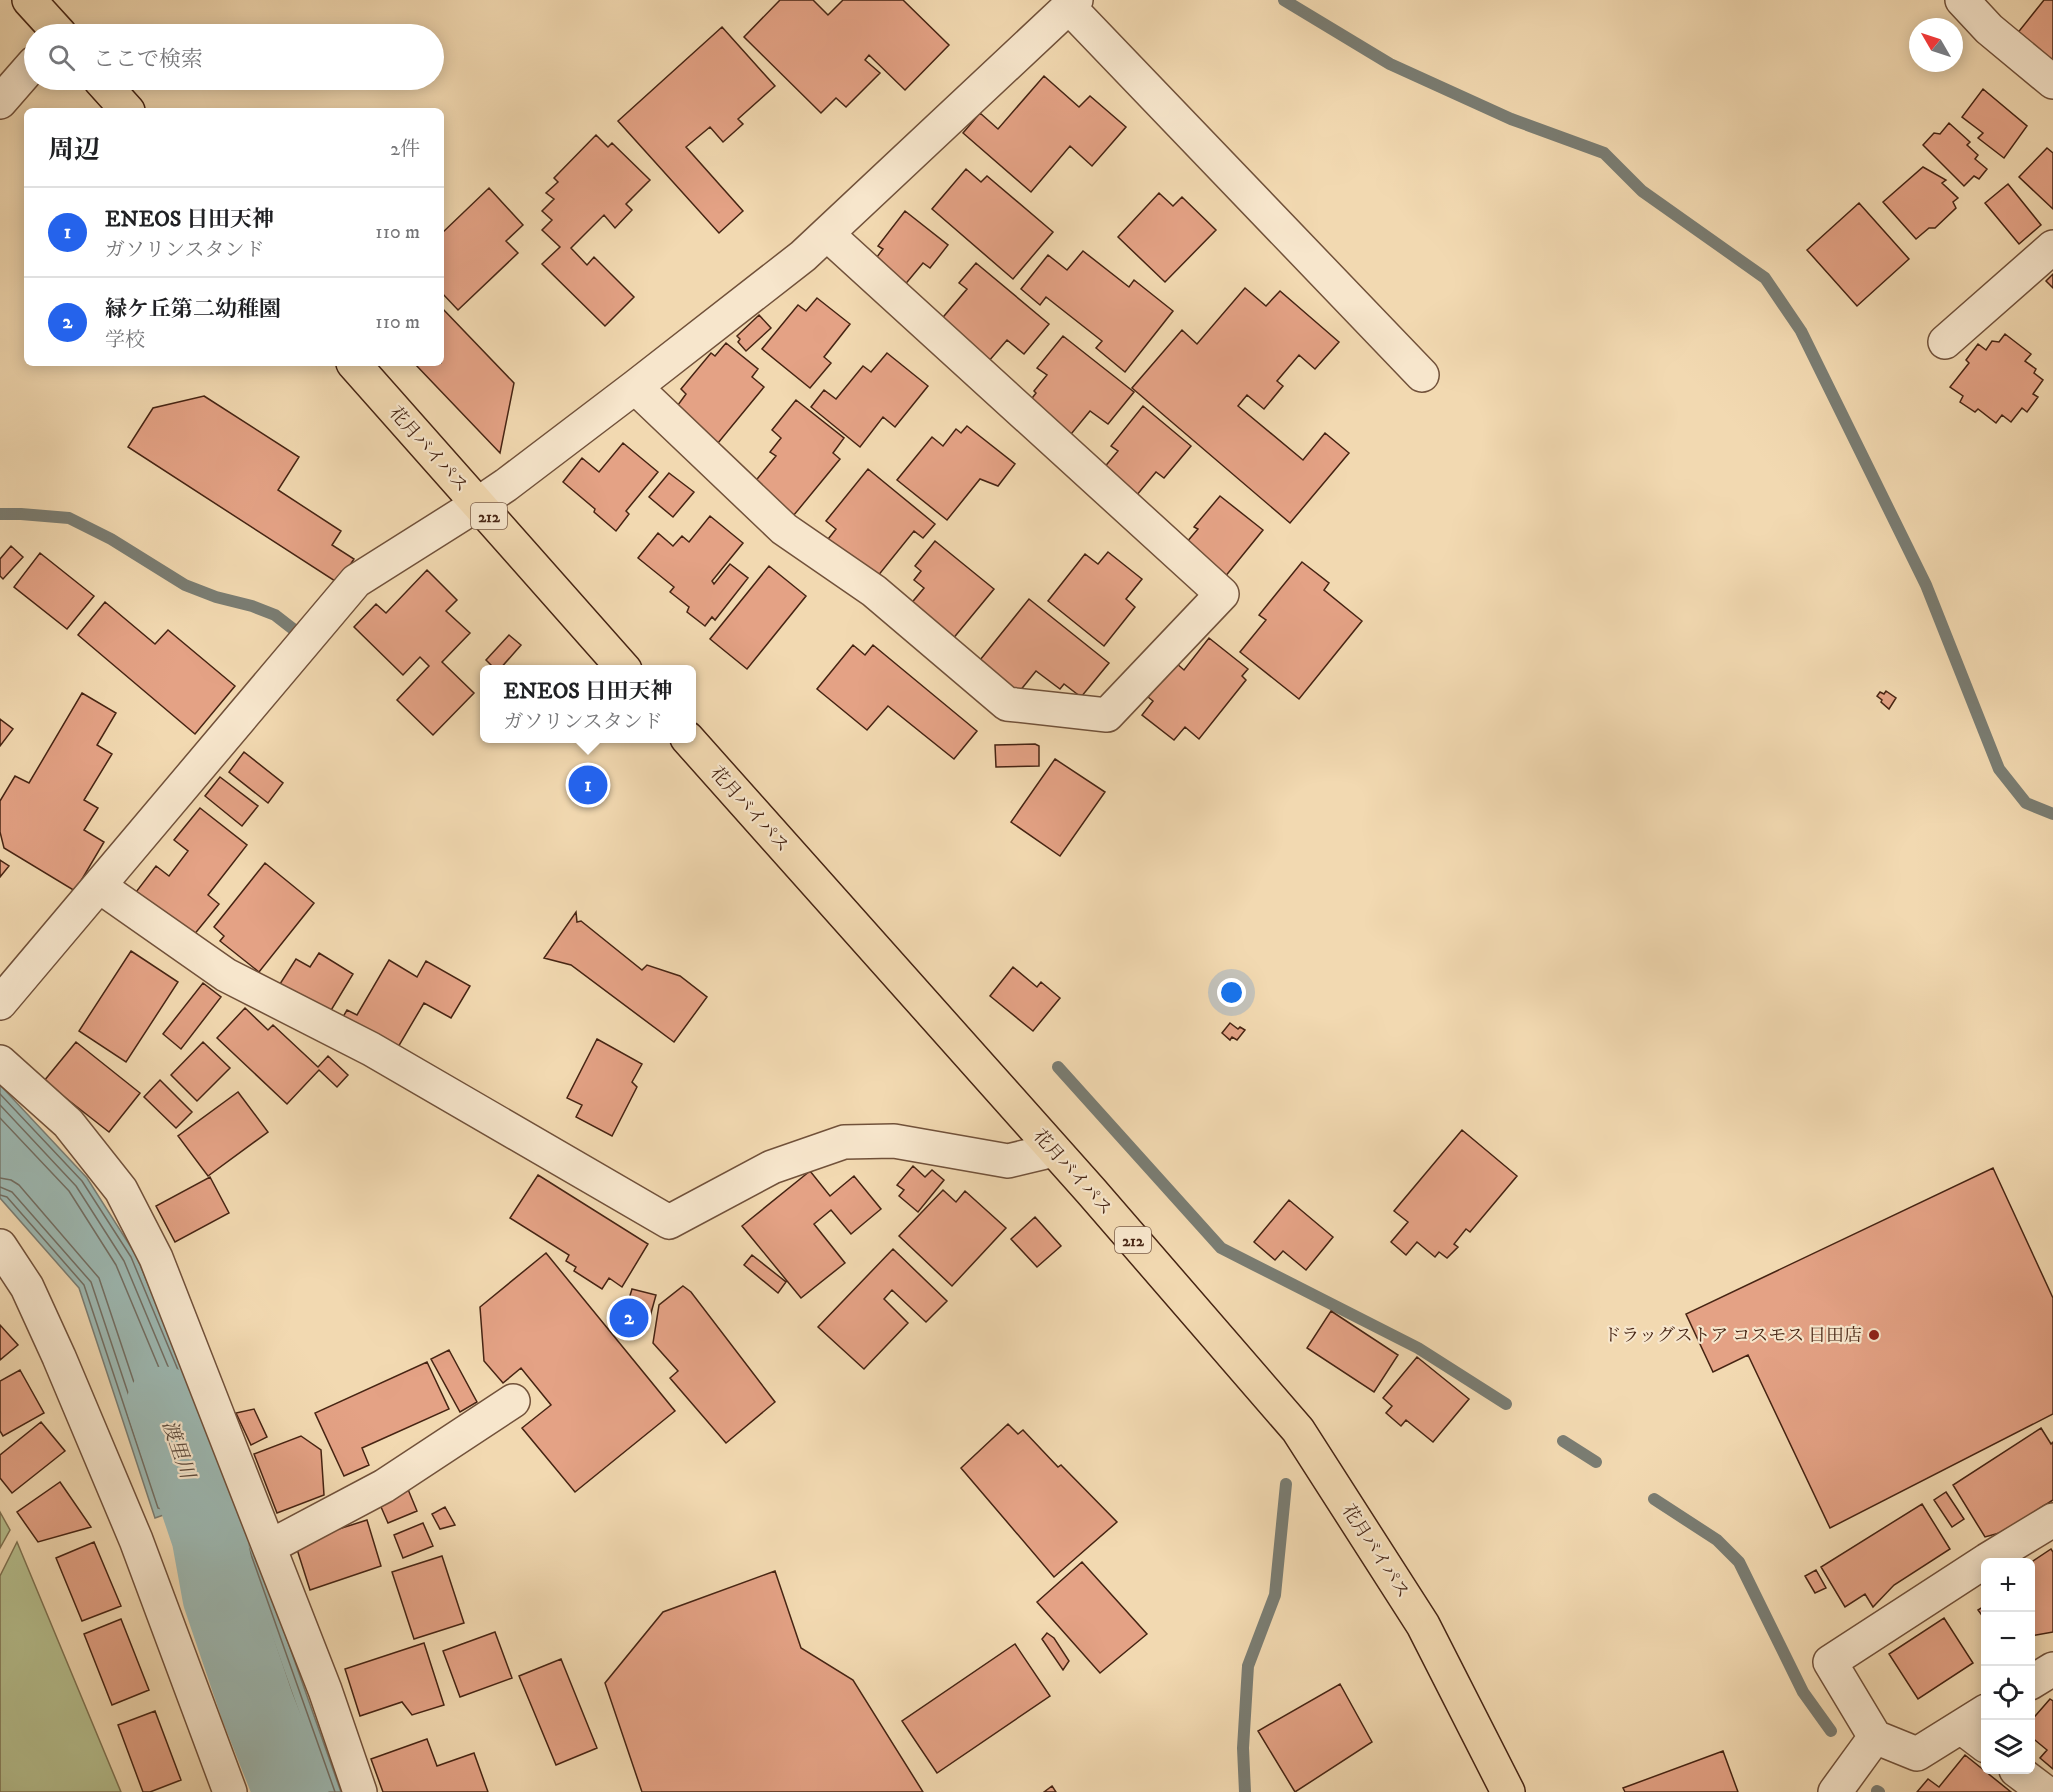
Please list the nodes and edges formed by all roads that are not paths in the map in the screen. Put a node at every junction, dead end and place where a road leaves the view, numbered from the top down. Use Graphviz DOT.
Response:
graph roads {
  1 [pos="29,0"];
  2 [pos="1962,0"];
  3 [pos="1073,3"];
  4 [pos="51,24"];
  5 [pos="24,74"];
  6 [pos="2053,82"];
  7 [pos="109,90"];
  8 [pos="0,102"];
  9 [pos="125,108"];
  10 [pos="827,234"];
  11 [pos="2053,247"];
  12 [pos="1945,342"];
  13 [pos="356,366"];
  14 [pos="1422,375"];
  15 [pos="635,387"];
  16 [pos="478,504"];
  17 [pos="621,665"];
  18 [pos="691,743"];
  19 [pos="99,886"];
  20 [pos="0,1003"];
  21 [pos="0,1062"];
  22 [pos="1054,1150"];
  23 [pos="0,1246"];
  24 [pos="513,1401"];
  25 [pos="2053,1520"];
  26 [pos="269,1547"];
  27 [pos="2053,1669"];
  28 [pos="2035,1680"];
  29 [pos="1977,1728"];
  30 [pos="1875,1737"];
  31 [pos="2021,1774"];
  32 [pos="230,1792"];
  33 [pos="360,1792"];
  34 [pos="1508,1792"];
  35 [pos="1835,1792"];
  36 [pos="2045,1792"];
  1 -- 4 [label="highway"];
  2 -- 6 [label="street"];
  3 -- 10 [label="street"];
  3 -- 14 [label="street"];
  5 -- 8 [label="street"];
  7 -- 9 [label="highway"];
  10 -- 15 [label="street"];
  10 -- 15 [label="street"];
  11 -- 12 [label="street"];
  13 -- 16 [label="highway, 花月バイパス / 212"];
  15 -- 16 [label="street"];
  16 -- 17 [label="highway, 花月バイパス / 212"];
  16 -- 19 [label="street"];
  18 -- 22 [label="highway, 花月バイパス / 212"];
  19 -- 20 [label="street"];
  19 -- 22 [label="street"];
  21 -- 26 [label="street"];
  22 -- 34 [label="highway, 花月バイパス / 212"];
  23 -- 32 [label="street"];
  24 -- 26 [label="street"];
  25 -- 30 [label="street"];
  26 -- 33 [label="street"];
  27 -- 28 [label="street"];
  29 -- 30 [label="street"];
  30 -- 35 [label="street"];
  31 -- 36 [label="street"];
}
